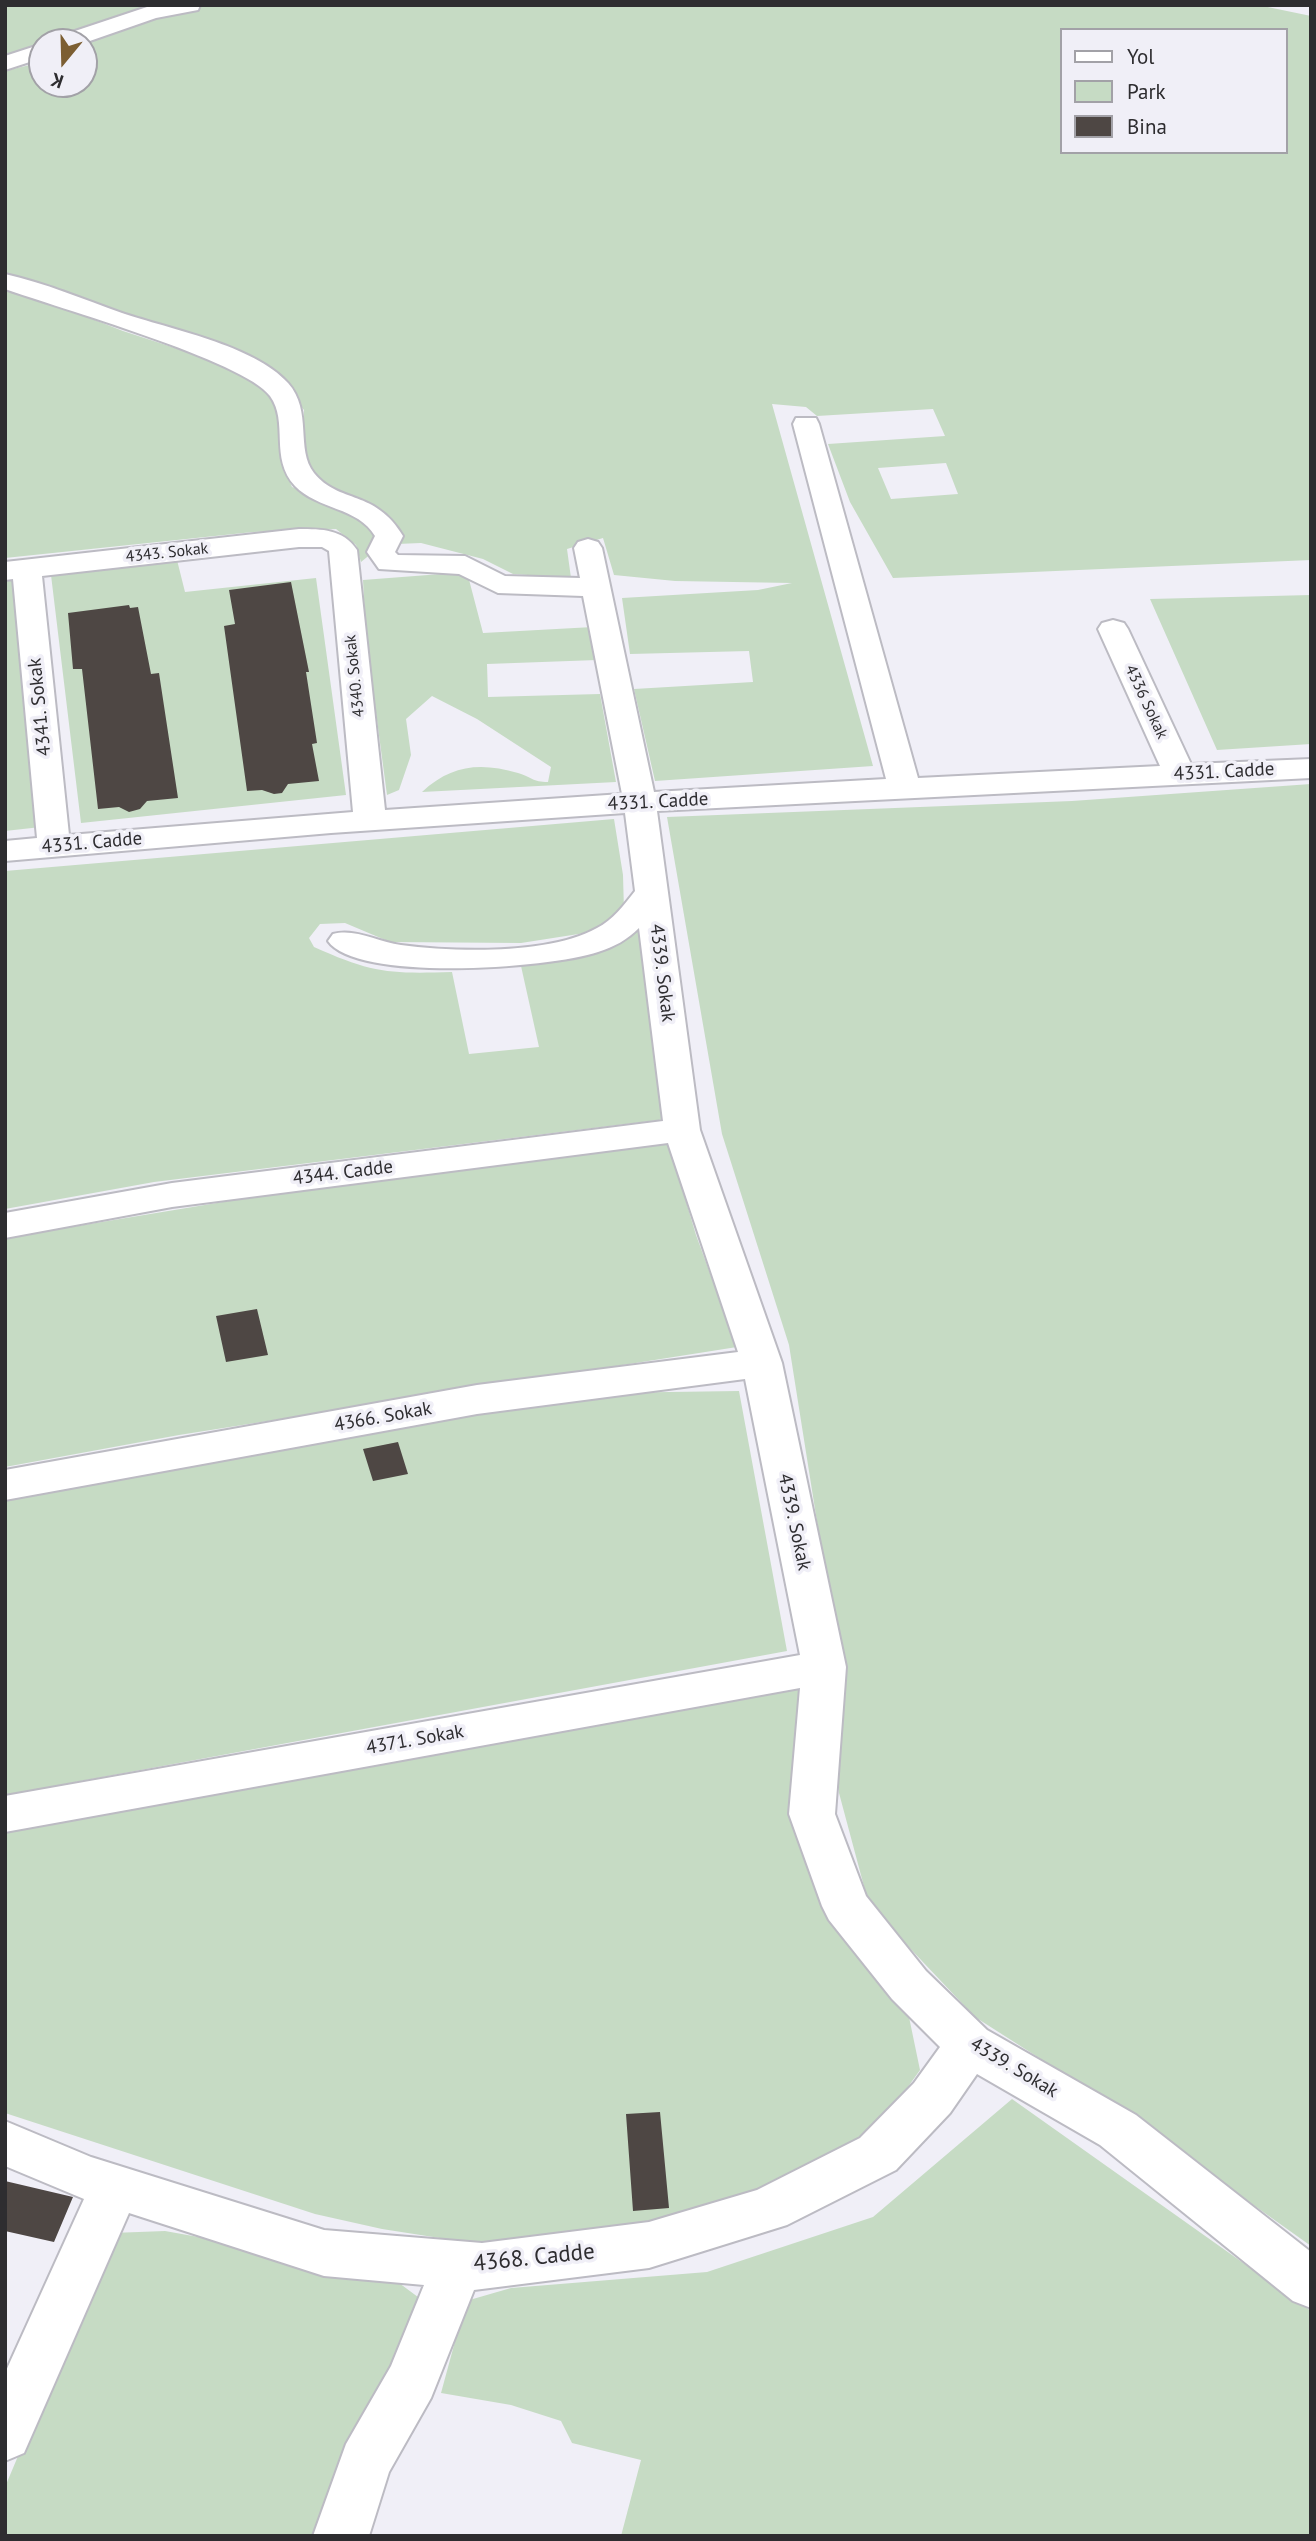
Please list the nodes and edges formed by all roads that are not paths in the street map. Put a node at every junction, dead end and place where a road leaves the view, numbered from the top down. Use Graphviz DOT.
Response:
graph roads {
  1 [pos="190,5"];
  2 [pos="98,30"];
  3 [pos="28,56"];
  4 [pos="5,63"];
  5 [pos="5,281"];
  6 [pos="806,424"];
  7 [pos="328,539"];
  8 [pos="16,570"];
  9 [pos="1113,629"];
  10 [pos="1311,768"];
  11 [pos="1180,775"];
  12 [pos="905,789"];
  13 [pos="640,803"];
  14 [pos="370,821"];
  15 [pos="54,846"];
  16 [pos="5,851"];
  17 [pos="651,892"];
  18 [pos="345,942"];
  19 [pos="682,1130"];
  20 [pos="5,1226"];
  21 [pos="762,1363"];
  22 [pos="5,1485"];
  23 [pos="824,1667"];
  24 [pos="5,1814"];
  25 [pos="971,2045"];
  26 [pos="5,2143"];
  27 [pos="115,2186"];
  28 [pos="458,2265"];
  29 [pos="1311,2284"];
  30 [pos="5,2435"];
  31 [pos="341,2536"];
  1 -- 2 [label="street"];
  3 -- 4 [label="street"];
  5 -- 13 [label="street, 4339. Sokak"];
  6 -- 12 [label="street"];
  7 -- 8 [label="street, 4343. Sokak"];
  7 -- 14 [label="street, 4340. Sokak"];
  8 -- 15 [label="street, 4341. Sokak"];
  9 -- 11 [label="street, 4336 Sokak"];
  10 -- 11 [label="street, 4331. Cadde"];
  11 -- 12 [label="street, 4331. Cadde"];
  12 -- 13 [label="street, 4331. Cadde"];
  13 -- 14 [label="street, 4331. Cadde"];
  13 -- 17 [label="street, 4339. Sokak"];
  14 -- 15 [label="street, 4331. Cadde"];
  15 -- 16 [label="street, 4331. Cadde"];
  17 -- 18 [label="street"];
  17 -- 19 [label="street, 4339. Sokak"];
  19 -- 20 [label="street, 4344. Cadde"];
  19 -- 21 [label="street, 4339. Sokak"];
  21 -- 22 [label="street, 4366. Sokak"];
  21 -- 23 [label="street, 4339. Sokak"];
  23 -- 24 [label="street, 4371. Sokak"];
  23 -- 25 [label="street, 4339. Sokak"];
  25 -- 28 [label="street, 4368. Cadde"];
  25 -- 29 [label="street, 4339. Sokak"];
  26 -- 27 [label="street, 4368. Cadde"];
  27 -- 28 [label="street, 4368. Cadde"];
  27 -- 30 [label="street"];
  28 -- 31 [label="street"];
}
